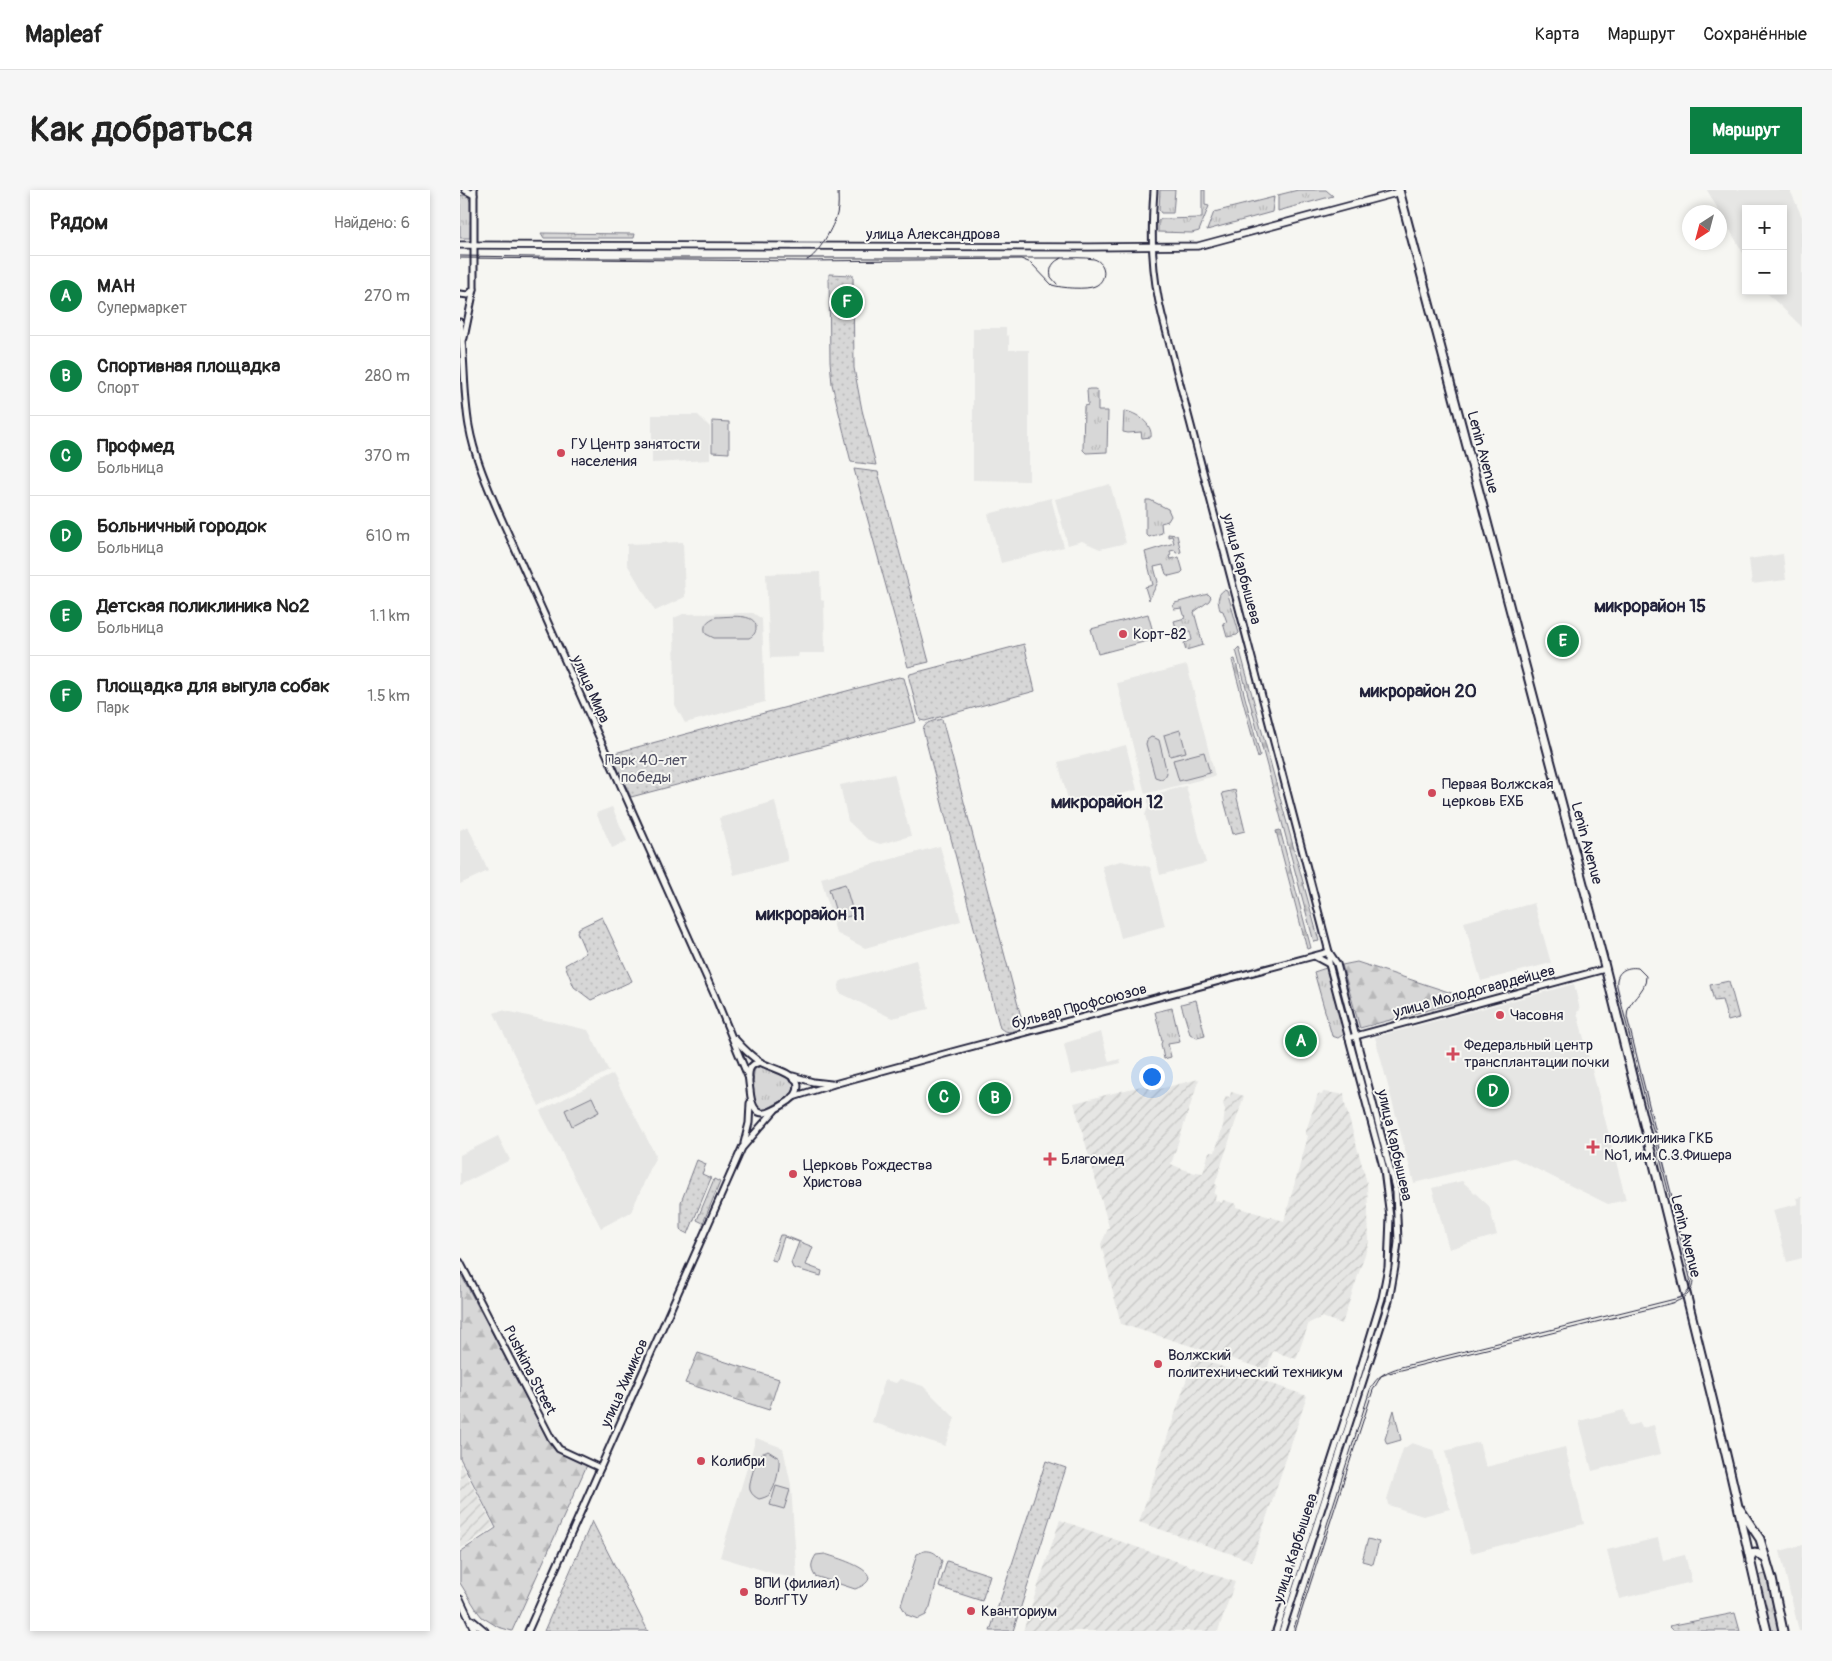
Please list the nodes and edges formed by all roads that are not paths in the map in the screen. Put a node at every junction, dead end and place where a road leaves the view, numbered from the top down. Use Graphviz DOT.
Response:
graph roads {
  1 [pos="463,190"];
  2 [pos="1154,190"];
  3 [pos="1399,191"];
  4 [pos="474,192"];
  5 [pos="460,245"];
  6 [pos="474,245"];
  7 [pos="1151,246"];
  8 [pos="474,289"];
  9 [pos="460,294"];
  10 [pos="460,322"];
  11 [pos="463,344"];
  12 [pos="1329,952"];
  13 [pos="1316,957"];
  14 [pos="1329,964"];
  15 [pos="1605,969"];
  16 [pos="732,1035"];
  17 [pos="1355,1036"];
  18 [pos="1349,1038"];
  19 [pos="761,1062"];
  20 [pos="793,1076"];
  21 [pos="749,1079"];
  22 [pos="834,1084"];
  23 [pos="793,1097"];
  24 [pos="751,1100"];
  25 [pos="775,1110"];
  26 [pos="743,1146"];
  27 [pos="460,1262"];
  28 [pos="600,1468"];
  29 [pos="1738,1506"];
  30 [pos="1766,1560"];
  31 [pos="1749,1562"];
  32 [pos="460,1599"];
  33 [pos="469,1616"];
  34 [pos="475,1631"];
  35 [pos="485,1631"];
  36 [pos="528,1631"];
  37 [pos="1276,1631"];
  38 [pos="1282,1631"];
  39 [pos="1767,1631"];
  40 [pos="1783,1631"];
  1 -- 4 [label="street"];
  2 -- 7 [label="street, улица Карбышева"];
  3 -- 7 [label="main road, улица Александрова"];
  3 -- 15 [label="main road, Lenin Avenue"];
  4 -- 6 [label="street, улица Мира"];
  5 -- 6 [label="main road, улица Александрова"];
  6 -- 7 [label="main road, улица Александрова"];
  6 -- 8 [label="street, улица Мира"];
  7 -- 12 [label="street, улица Карбышева"];
  8 -- 9 [label="street"];
  8 -- 11 [label="street, улица Мира"];
  10 -- 11 [label="street, улица Мира"];
  11 -- 16 [label="street, улица Мира"];
  12 -- 13 [label="street, бульвар Профсоюзов"];
  12 -- 14 [label="street, улица Карбышева"];
  12 -- 17 [label="street, улица Карбышева"];
  13 -- 14 [label="street"];
  13 -- 22 [label="street, бульвар Профсоюзов"];
  14 -- 18 [label="street, улица Карбышева"];
  15 -- 17 [label="street, улица Молодогвардейцев"];
  15 -- 29 [label="main road, Lenin Avenue"];
  16 -- 19 [label="street, улица Мира"];
  16 -- 21 [label="street, улица Мира"];
  17 -- 18 [label="street, улица Молодогвардейцев"];
  17 -- 38 [label="street, улица Карбышева"];
  18 -- 37 [label="street, улица Карбышева"];
  19 -- 20 [label="street"];
  19 -- 21 [label="street"];
  20 -- 22 [label="street, бульвар Профсоюзов"];
  20 -- 23 [label="street"];
  21 -- 24 [label="street"];
  22 -- 23 [label="street, бульвар Профсоюзов"];
  23 -- 25 [label="street"];
  24 -- 25 [label="street"];
  24 -- 26 [label="street, улица Химиков"];
  25 -- 26 [label="street, улица Химиков"];
  26 -- 28 [label="street, улица Химиков"];
  27 -- 28 [label="street, Pushkina Street"];
  28 -- 36 [label="street, улица Химиков"];
  29 -- 30 [label="main road, Lenin Avenue"];
  29 -- 31 [label="main road, Lenin Avenue"];
  30 -- 31 [label="main road"];
  30 -- 40 [label="main road, Lenin Avenue"];
  31 -- 39 [label="main road, Lenin Avenue"];
  32 -- 33 [label="main road"];
  33 -- 34 [label="main road"];
  33 -- 35 [label="main road"];
}
